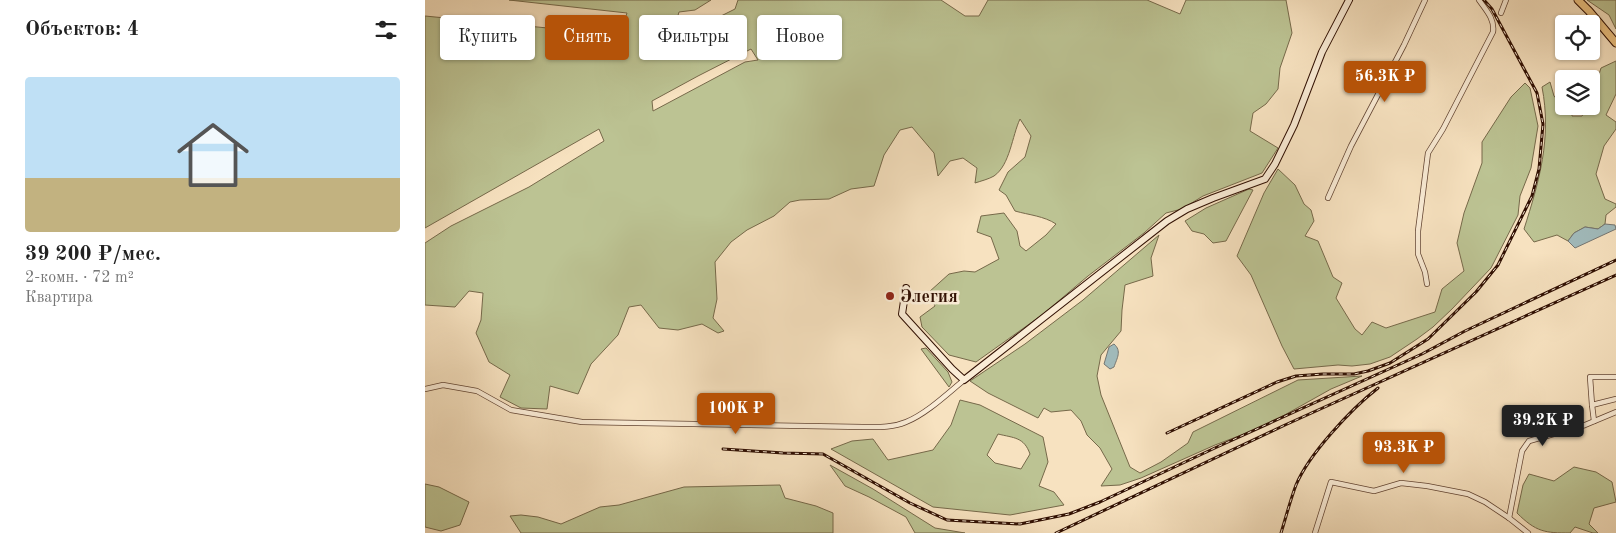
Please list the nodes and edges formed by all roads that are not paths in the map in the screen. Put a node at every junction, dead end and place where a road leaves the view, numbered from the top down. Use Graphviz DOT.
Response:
graph roads {
  1 [pos="1349,0"];
  2 [pos="1425,0"];
  3 [pos="1479,0"];
  4 [pos="1507,0"];
  5 [pos="1578,0"];
  6 [pos="1501,13"];
  7 [pos="1616,43"];
  8 [pos="1328,198"];
  9 [pos="1427,284"];
  10 [pos="906,288"];
  11 [pos="1616,377"];
  12 [pos="964,380"];
  13 [pos="425,389"];
  14 [pos="1616,399"];
  15 [pos="1592,406"];
  16 [pos="1616,412"];
  17 [pos="1594,421"];
  18 [pos="1509,518"];
  19 [pos="1525,532"];
  20 [pos="1315,533"];
  1 -- 12 [label="street"];
  2 -- 8 [label="street"];
  3 -- 9 [label="street"];
  4 -- 6 [label="street"];
  5 -- 7 [label="main road"];
  10 -- 12 [label="street"];
  11 -- 15 [label="street"];
  12 -- 13 [label="street"];
  14 -- 15 [label="street"];
  15 -- 17 [label="street"];
  16 -- 17 [label="street"];
  17 -- 18 [label="street"];
  18 -- 19 [label="street"];
  18 -- 20 [label="street"];
}
